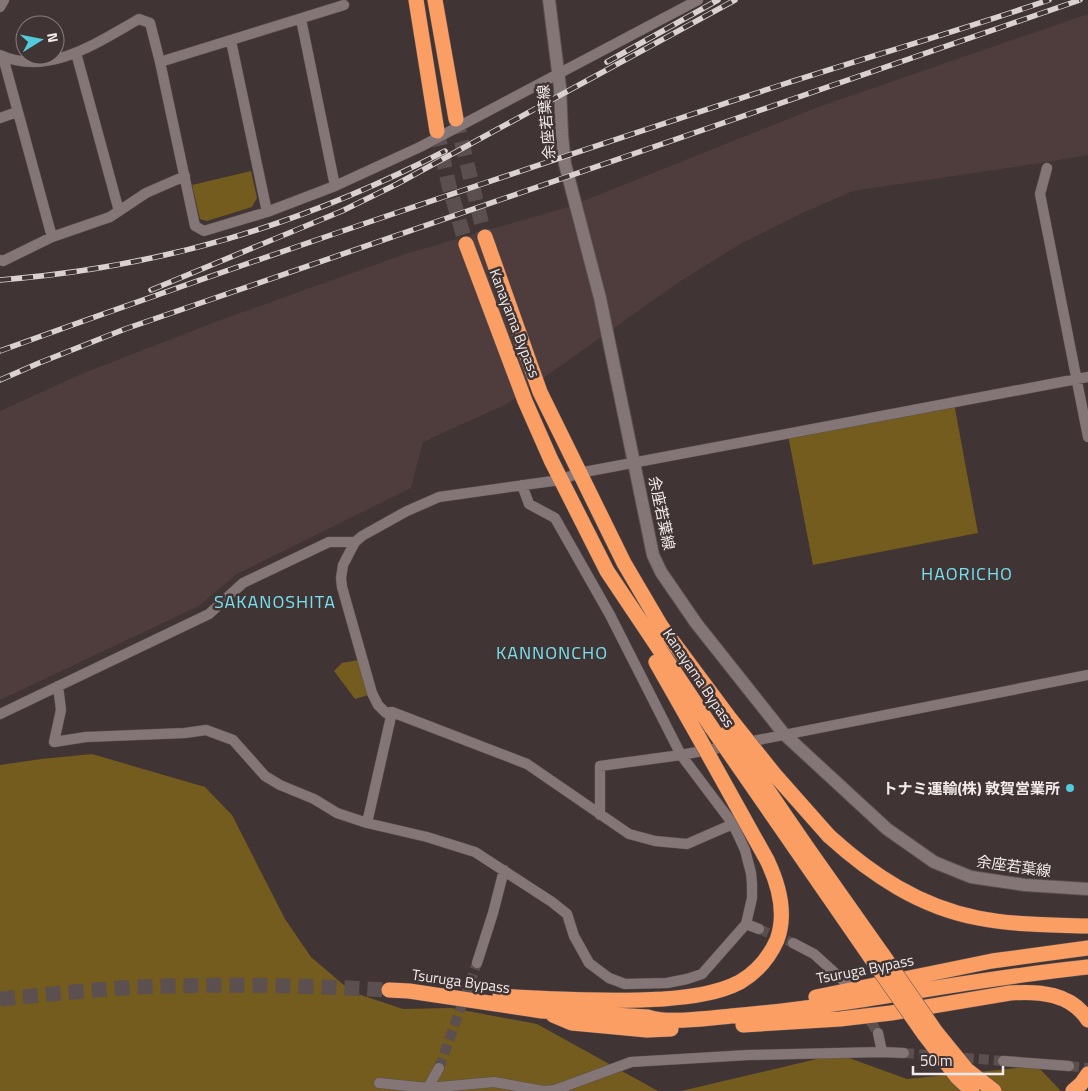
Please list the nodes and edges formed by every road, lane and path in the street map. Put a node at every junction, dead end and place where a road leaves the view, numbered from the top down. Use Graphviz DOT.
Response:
graph roads {
  1 [pos="4,0"];
  2 [pos="416,0"];
  3 [pos="435,0"];
  4 [pos="550,0"];
  5 [pos="698,0"];
  6 [pos="344,4"];
  7 [pos="0,7"];
  8 [pos="300,19"];
  9 [pos="231,41"];
  10 [pos="76,53"];
  11 [pos="2,56"];
  12 [pos="160,62"];
  13 [pos="558,74"];
  14 [pos="17,112"];
  15 [pos="0,118"];
  16 [pos="456,119"];
  17 [pos="437,131"];
  18 [pos="1047,168"];
  19 [pos="185,176"];
  20 [pos="335,186"];
  21 [pos="119,210"];
  22 [pos="267,212"];
  23 [pos="52,237"];
  24 [pos="485,237"];
  25 [pos="466,244"];
  26 [pos="0,260"];
  27 [pos="1088,377"];
  28 [pos="1077,379"];
  29 [pos="1088,437"];
  30 [pos="635,463"];
  31 [pos="579,473"];
  32 [pos="561,480"];
  33 [pos="522,485"];
  34 [pos="355,542"];
  35 [pos="606,571"];
  36 [pos="1088,675"];
  37 [pos="58,686"];
  38 [pos="392,712"];
  39 [pos="0,714"];
  40 [pos="722,724"];
  41 [pos="784,734"];
  42 [pos="680,755"];
  43 [pos="600,815"];
  44 [pos="367,823"];
  45 [pos="733,824"];
  46 [pos="504,870"];
  47 [pos="1088,889"];
  48 [pos="746,924"];
  49 [pos="1088,926"];
  50 [pos="759,929"];
  51 [pos="794,943"];
  52 [pos="1088,948"];
  53 [pos="477,963"];
  54 [pos="1088,967"];
  55 [pos="846,983"];
  56 [pos="389,990"];
  57 [pos="409,991"];
  58 [pos="542,1011"];
  59 [pos="648,1017"];
  60 [pos="1088,1020"];
  61 [pos="878,1033"];
  62 [pos="930,1033"];
  63 [pos="882,1052"];
  64 [pos="904,1053"];
  65 [pos="1003,1061"];
  66 [pos="1069,1066"];
  67 [pos="439,1068"];
  68 [pos="1088,1074"];
  69 [pos="379,1083"];
  70 [pos="427,1090"];
  71 [pos="972,1091"];
  72 [pos="994,1091"];
  73 [pos="1072,1091"];
  1 -- 7 [label="street"];
  2 -- 17 [label="highway"];
  3 -- 16 [label="highway"];
  4 -- 13 [label="main road, 余座若葉線"];
  5 -- 13 [label="street"];
  6 -- 8 [label="street"];
  8 -- 9 [label="street"];
  8 -- 20 [label="street"];
  9 -- 12 [label="street"];
  9 -- 22 [label="street"];
  10 -- 11 [label="street"];
  10 -- 12 [label="street"];
  10 -- 21 [label="street"];
  11 -- 14 [label="street"];
  12 -- 19 [label="street"];
  13 -- 20 [label="street"];
  13 -- 30 [label="main road, 余座若葉線"];
  14 -- 15 [label="street"];
  14 -- 23 [label="street"];
  18 -- 28 [label="street"];
  19 -- 21 [label="street"];
  19 -- 22 [label="street"];
  20 -- 22 [label="street"];
  21 -- 23 [label="street"];
  23 -- 26 [label="street"];
  24 -- 31 [label="highway, Kanayama Bypass"];
  25 -- 32 [label="highway, Kanayama Bypass"];
  27 -- 28 [label="street"];
  28 -- 29 [label="street"];
  28 -- 30 [label="street"];
  30 -- 31 [label="street"];
  30 -- 41 [label="main road, 余座若葉線"];
  31 -- 32 [label="street"];
  31 -- 40 [label="highway, Kanayama Bypass"];
  32 -- 33 [label="street"];
  32 -- 35 [label="highway, Kanayama Bypass"];
  33 -- 34 [label="street"];
  33 -- 42 [label="street"];
  34 -- 37 [label="street"];
  34 -- 38 [label="street"];
  35 -- 40 [label="highway, Kanayama Bypass"];
  35 -- 57 [label="highway, bridge"];
  36 -- 41 [label="street"];
  37 -- 39 [label="street"];
  37 -- 44 [label="street"];
  38 -- 43 [label="street"];
  38 -- 44 [label="street"];
  40 -- 49 [label="highway, Kanayama Bypass, bridge"];
  40 -- 62 [label="highway, Kanayama Bypass, bridge"];
  41 -- 42 [label="street"];
  41 -- 47 [label="main road, 余座若葉線"];
  42 -- 43 [label="street"];
  42 -- 45 [label="street"];
  43 -- 45 [label="street"];
  44 -- 46 [label="street"];
  45 -- 48 [label="street"];
  46 -- 48 [label="street"];
  46 -- 53 [label="street"];
  48 -- 50 [label="street"];
  51 -- 55 [label="street"];
  52 -- 59 [label="highway, Tsuruga Bypass"];
  54 -- 59 [label="highway, Tsuruga Bypass"];
  56 -- 57 [label="highway, Tsuruga Bypass"];
  57 -- 58 [label="highway, Tsuruga Bypass"];
  58 -- 59 [label="highway, Tsuruga Bypass"];
  58 -- 60 [label="highway"];
  61 -- 63 [label="street"];
  62 -- 71 [label="highway"];
  62 -- 72 [label="highway"];
  63 -- 64 [label="street"];
  63 -- 70 [label="street"];
  65 -- 66 [label="street"];
  67 -- 70 [label="street"];
  68 -- 73 [label="highway"];
  69 -- 70 [label="street"];
}
